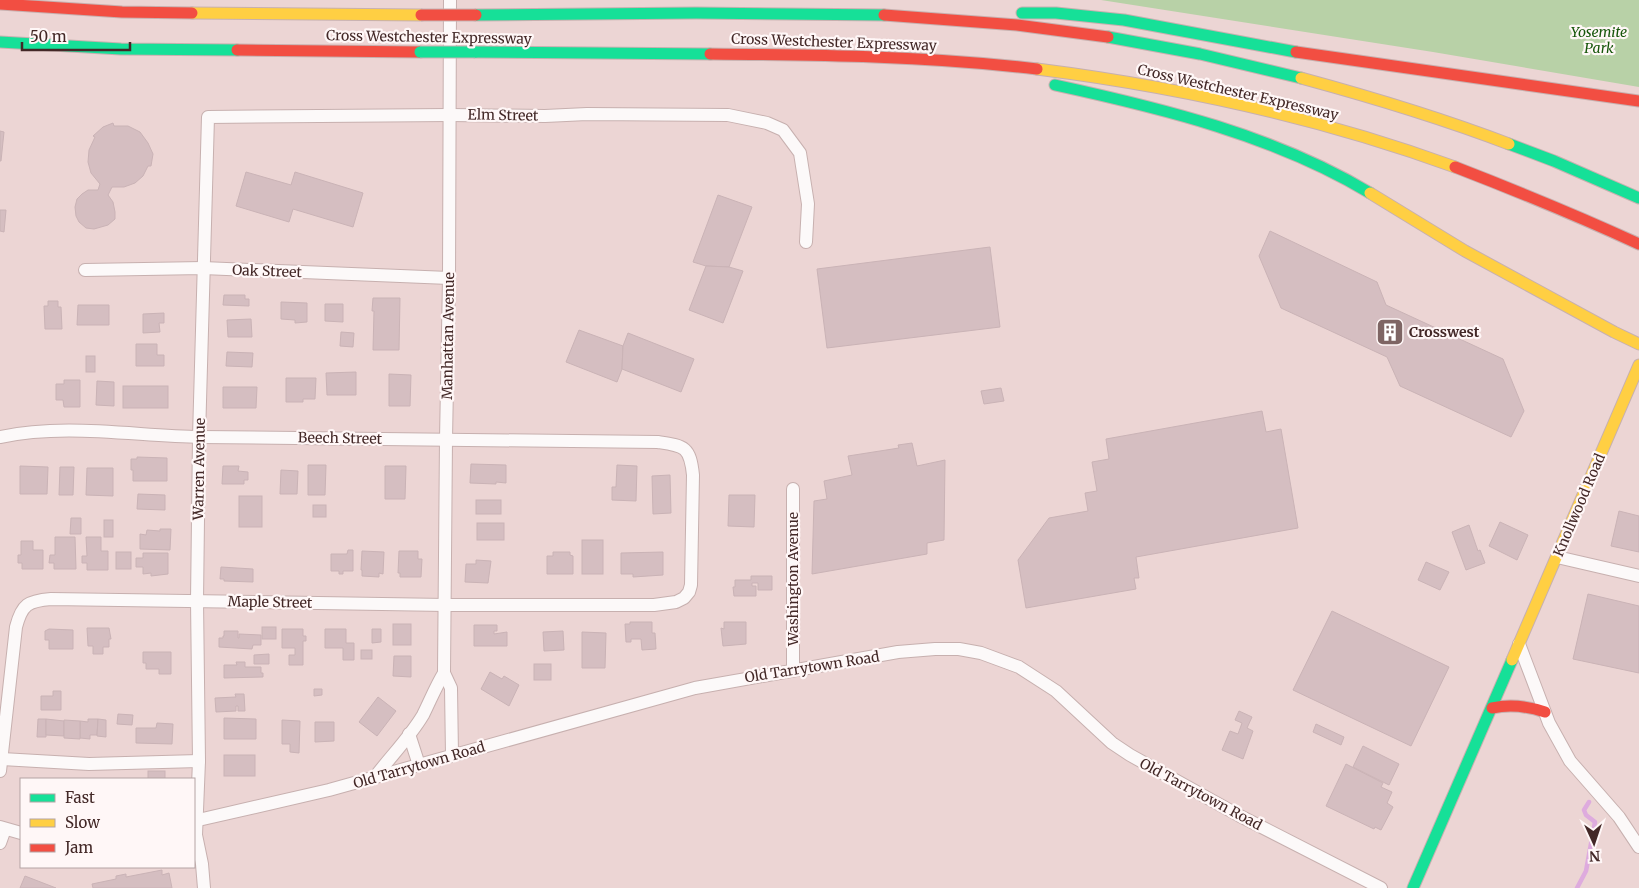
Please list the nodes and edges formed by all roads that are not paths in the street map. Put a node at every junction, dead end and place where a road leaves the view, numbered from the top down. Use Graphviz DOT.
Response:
graph roads {
  1 [pos="450,0"];
  2 [pos="0,4"];
  3 [pos="925,17"];
  4 [pos="0,42"];
  5 [pos="922,58"];
  6 [pos="1028,80"];
  7 [pos="1048,84"];
  8 [pos="1639,101"];
  9 [pos="450,115"];
  10 [pos="208,117"];
  11 [pos="1639,198"];
  12 [pos="806,242"];
  13 [pos="1639,244"];
  14 [pos="204,268"];
  15 [pos="85,270"];
  16 [pos="450,278"];
  17 [pos="1639,344"];
  18 [pos="1639,365"];
  19 [pos="1,437"];
  20 [pos="199,437"];
  21 [pos="446,439"];
  22 [pos="793,489"];
  23 [pos="1557,558"];
  24 [pos="1639,576"];
  25 [pos="684,598"];
  26 [pos="197,601"];
  27 [pos="446,604"];
  28 [pos="1519,644"];
  29 [pos="793,670"];
  30 [pos="444,673"];
  31 [pos="1492,708"];
  32 [pos="1545,712"];
  33 [pos="409,734"];
  34 [pos="452,755"];
  35 [pos="199,761"];
  36 [pos="1,765"];
  37 [pos="419,765"];
  38 [pos="375,777"];
  39 [pos="195,821"];
  40 [pos="2,828"];
  41 [pos="20,833"];
  42 [pos="0,843"];
  43 [pos="1639,847"];
  44 [pos="204,888"];
  45 [pos="1381,888"];
  46 [pos="1413,888"];
  1 -- 9 [label="street, Manhattan Avenue"];
  2 -- 3 [label="main road, Cross Westchester Expressway, bridge"];
  3 -- 8 [label="main road"];
  3 -- 11 [label="main road, Cross Westchester Expressway"];
  4 -- 5 [label="main road, Cross Westchester Expressway, bridge"];
  5 -- 6 [label="main road"];
  5 -- 13 [label="main road, Cross Westchester Expressway"];
  7 -- 17 [label="main road"];
  9 -- 10 [label="street, Elm Street"];
  9 -- 12 [label="street, Elm Street"];
  9 -- 16 [label="street, Manhattan Avenue"];
  10 -- 14 [label="street, Warren Avenue"];
  14 -- 15 [label="street, Oak Street"];
  14 -- 16 [label="street, Oak Street"];
  14 -- 20 [label="street, Warren Avenue"];
  16 -- 21 [label="street, Manhattan Avenue"];
  18 -- 23 [label="main road, Knollwood Road"];
  19 -- 20 [label="street, Beech Street"];
  20 -- 21 [label="street, Beech Street"];
  20 -- 26 [label="street, Warren Avenue"];
  21 -- 25 [label="street, Beech Street"];
  21 -- 27 [label="street, Manhattan Avenue"];
  22 -- 29 [label="street, Washington Avenue"];
  23 -- 24 [label="street"];
  23 -- 28 [label="main road, Knollwood Road"];
  25 -- 27 [label="street, Maple Street"];
  26 -- 27 [label="street, Maple Street"];
  26 -- 35 [label="street, Warren Avenue"];
  26 -- 36 [label="street, Maple Street"];
  27 -- 30 [label="street, Manhattan Avenue"];
  28 -- 31 [label="main road, Knollwood Road"];
  28 -- 32 [label="street"];
  29 -- 34 [label="street, Old Tarrytown Road"];
  29 -- 45 [label="street, Old Tarrytown Road"];
  30 -- 33 [label="street, Manhattan Avenue"];
  30 -- 34 [label="street, Manhattan Avenue"];
  31 -- 32 [label="main road"];
  31 -- 46 [label="main road, Knollwood Road"];
  32 -- 43 [label="street"];
  33 -- 37 [label="street"];
  33 -- 38 [label="street, Manhattan Avenue"];
  34 -- 37 [label="street, Old Tarrytown Road"];
  35 -- 36 [label="street"];
  35 -- 39 [label="street, Warren Avenue"];
  37 -- 38 [label="street, Old Tarrytown Road"];
  38 -- 39 [label="street, Old Tarrytown Road"];
  39 -- 44 [label="street, Warren Avenue"];
  40 -- 41 [label="street"];
  40 -- 42 [label="street"];
}
